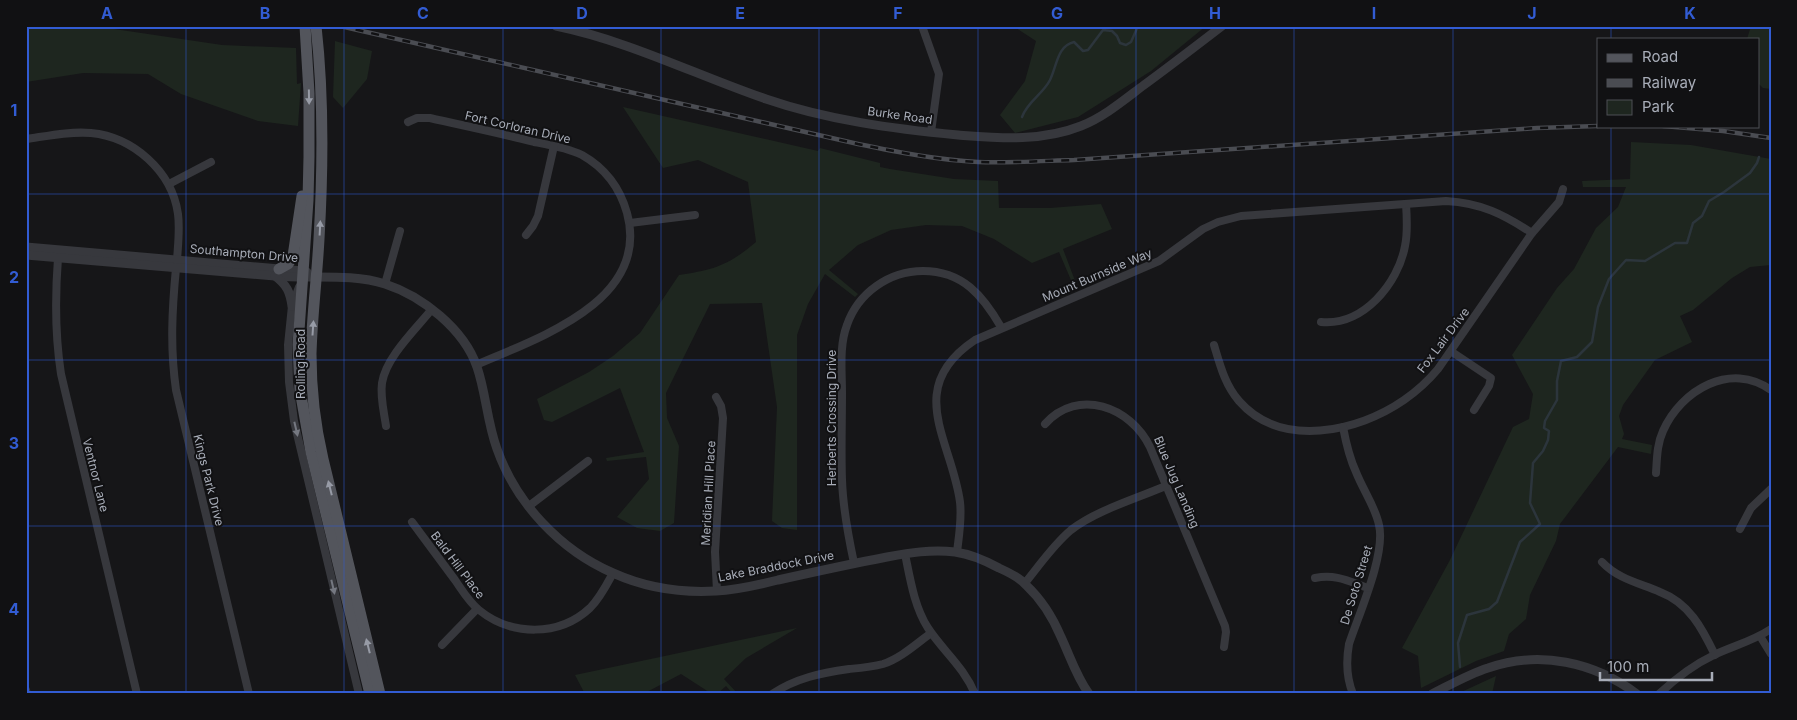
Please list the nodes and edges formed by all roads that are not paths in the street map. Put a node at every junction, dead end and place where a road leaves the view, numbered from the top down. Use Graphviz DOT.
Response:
graph roads {
  1 [pos="305,26"];
  2 [pos="316,26"];
  3 [pos="556,26"];
  4 [pos="922,26"];
  5 [pos="1222,26"];
  6 [pos="313,49"];
  7 [pos="408,122"];
  8 [pos="931,132"];
  9 [pos="26,139"];
  10 [pos="554,146"];
  11 [pos="309,157"];
  12 [pos="211,162"];
  13 [pos="168,184"];
  14 [pos="1563,189"];
  15 [pos="1406,204"];
  16 [pos="695,215"];
  17 [pos="630,223"];
  18 [pos="400,231"];
  19 [pos="1532,233"];
  20 [pos="526,235"];
  21 [pos="26,247"];
  22 [pos="26,255"];
  23 [pos="58,258"];
  24 [pos="176,264"];
  25 [pos="277,273"];
  26 [pos="303,274"];
  27 [pos="317,276"];
  28 [pos="385,284"];
  29 [pos="292,306"];
  30 [pos="432,309"];
  31 [pos="1321,322"];
  32 [pos="1001,328"];
  33 [pos="1214,345"];
  34 [pos="1452,352"];
  35 [pos="476,365"];
  36 [pos="1771,390"];
  37 [pos="716,397"];
  38 [pos="1474,410"];
  39 [pos="1045,424"];
  40 [pos="386,426"];
  41 [pos="1343,428"];
  42 [pos="588,460"];
  43 [pos="1656,473"];
  44 [pos="1166,486"];
  45 [pos="1771,489"];
  46 [pos="529,506"];
  47 [pos="412,522"];
  48 [pos="1740,529"];
  49 [pos="957,552"];
  50 [pos="905,554"];
  51 [pos="1602,562"];
  52 [pos="854,563"];
  53 [pos="613,573"];
  54 [pos="1315,578"];
  55 [pos="1025,583"];
  56 [pos="1368,588"];
  57 [pos="717,591"];
  58 [pos="478,609"];
  59 [pos="1771,629"];
  60 [pos="931,632"];
  61 [pos="1760,636"];
  62 [pos="442,645"];
  63 [pos="1224,647"];
  64 [pos="1715,654"];
  65 [pos="1771,654"];
  66 [pos="137,694"];
  67 [pos="249,694"];
  68 [pos="359,694"];
  69 [pos="370,694"];
  70 [pos="380,694"];
  71 [pos="772,694"];
  72 [pos="975,694"];
  73 [pos="1089,694"];
  74 [pos="1353,694"];
  75 [pos="1432,694"];
  76 [pos="1637,694"];
  77 [pos="1660,694"];
  1 -- 6 [label="main road, Rolling Road"];
  2 -- 6 [label="main road, Rolling Road"];
  3 -- 8 [label="street, Burke Road"];
  4 -- 8 [label="street"];
  5 -- 8 [label="street, Burke Road"];
  6 -- 11 [label="main road, Rolling Road, one-way"];
  27 -- 6 [label="main road, Rolling Road, one-way"];
  7 -- 10 [label="street, Fort Corloran Drive"];
  9 -- 13 [label="street"];
  10 -- 17 [label="street, Fort Corloran Drive"];
  10 -- 20 [label="street"];
  11 -- 25 [label="main road"];
  11 -- 26 [label="main road, Rolling Road"];
  12 -- 13 [label="street"];
  13 -- 24 [label="street, Kings Park Drive"];
  14 -- 19 [label="street, Fox Lair Drive"];
  15 -- 19 [label="street, Mount Burnside Way"];
  15 -- 31 [label="street"];
  15 -- 32 [label="street, Mount Burnside Way"];
  16 -- 17 [label="street"];
  17 -- 35 [label="street, Fort Corloran Drive"];
  18 -- 28 [label="street"];
  19 -- 34 [label="street, Fox Lair Drive"];
  21 -- 24 [label="street, Southampton Drive"];
  22 -- 23 [label="street, Southampton Drive"];
  23 -- 24 [label="street, Southampton Drive"];
  23 -- 66 [label="street, Ventnor Lane"];
  24 -- 25 [label="street, Southampton Drive"];
  24 -- 67 [label="street, Kings Park Drive"];
  25 -- 26 [label="street, Southampton Drive"];
  25 -- 29 [label="street"];
  26 -- 27 [label="street, Southampton Drive"];
  26 -- 29 [label="street, Rolling Road"];
  26 -- 69 [label="main road, Rolling Road"];
  27 -- 28 [label="street, Lake Braddock Drive"];
  70 -- 27 [label="main road, Rolling Road, one-way"];
  28 -- 30 [label="street, Lake Braddock Drive"];
  29 -- 68 [label="street, Rolling Road, one-way"];
  30 -- 35 [label="street, Lake Braddock Drive"];
  30 -- 40 [label="street"];
  32 -- 49 [label="street, Mount Burnside Way"];
  32 -- 52 [label="street, Herberts Crossing Drive"];
  33 -- 41 [label="street, Fox Lair Drive"];
  34 -- 38 [label="street"];
  34 -- 41 [label="street, Fox Lair Drive"];
  35 -- 46 [label="street, Lake Braddock Drive"];
  36 -- 43 [label="street"];
  37 -- 57 [label="street, Meridian Hill Place"];
  39 -- 44 [label="street, Blue Jug Landing"];
  41 -- 56 [label="street, De Soto Street"];
  42 -- 46 [label="street"];
  44 -- 55 [label="street"];
  44 -- 63 [label="street, Blue Jug Landing"];
  45 -- 48 [label="street"];
  46 -- 53 [label="street, Lake Braddock Drive"];
  47 -- 58 [label="street, Bald Hill Place"];
  49 -- 50 [label="street, Lake Braddock Drive"];
  49 -- 55 [label="street, Lake Braddock Drive"];
  50 -- 52 [label="street, Lake Braddock Drive"];
  50 -- 60 [label="street"];
  51 -- 64 [label="street"];
  52 -- 57 [label="street, Lake Braddock Drive"];
  53 -- 57 [label="street, Lake Braddock Drive"];
  53 -- 58 [label="street, Bald Hill Place"];
  54 -- 56 [label="street"];
  55 -- 73 [label="street, Lake Braddock Drive"];
  56 -- 74 [label="street, De Soto Street"];
  58 -- 62 [label="street"];
  59 -- 61 [label="street"];
  60 -- 71 [label="street"];
  60 -- 72 [label="street"];
  61 -- 64 [label="street"];
  61 -- 65 [label="street"];
  64 -- 77 [label="street"];
  75 -- 76 [label="street"];
}
